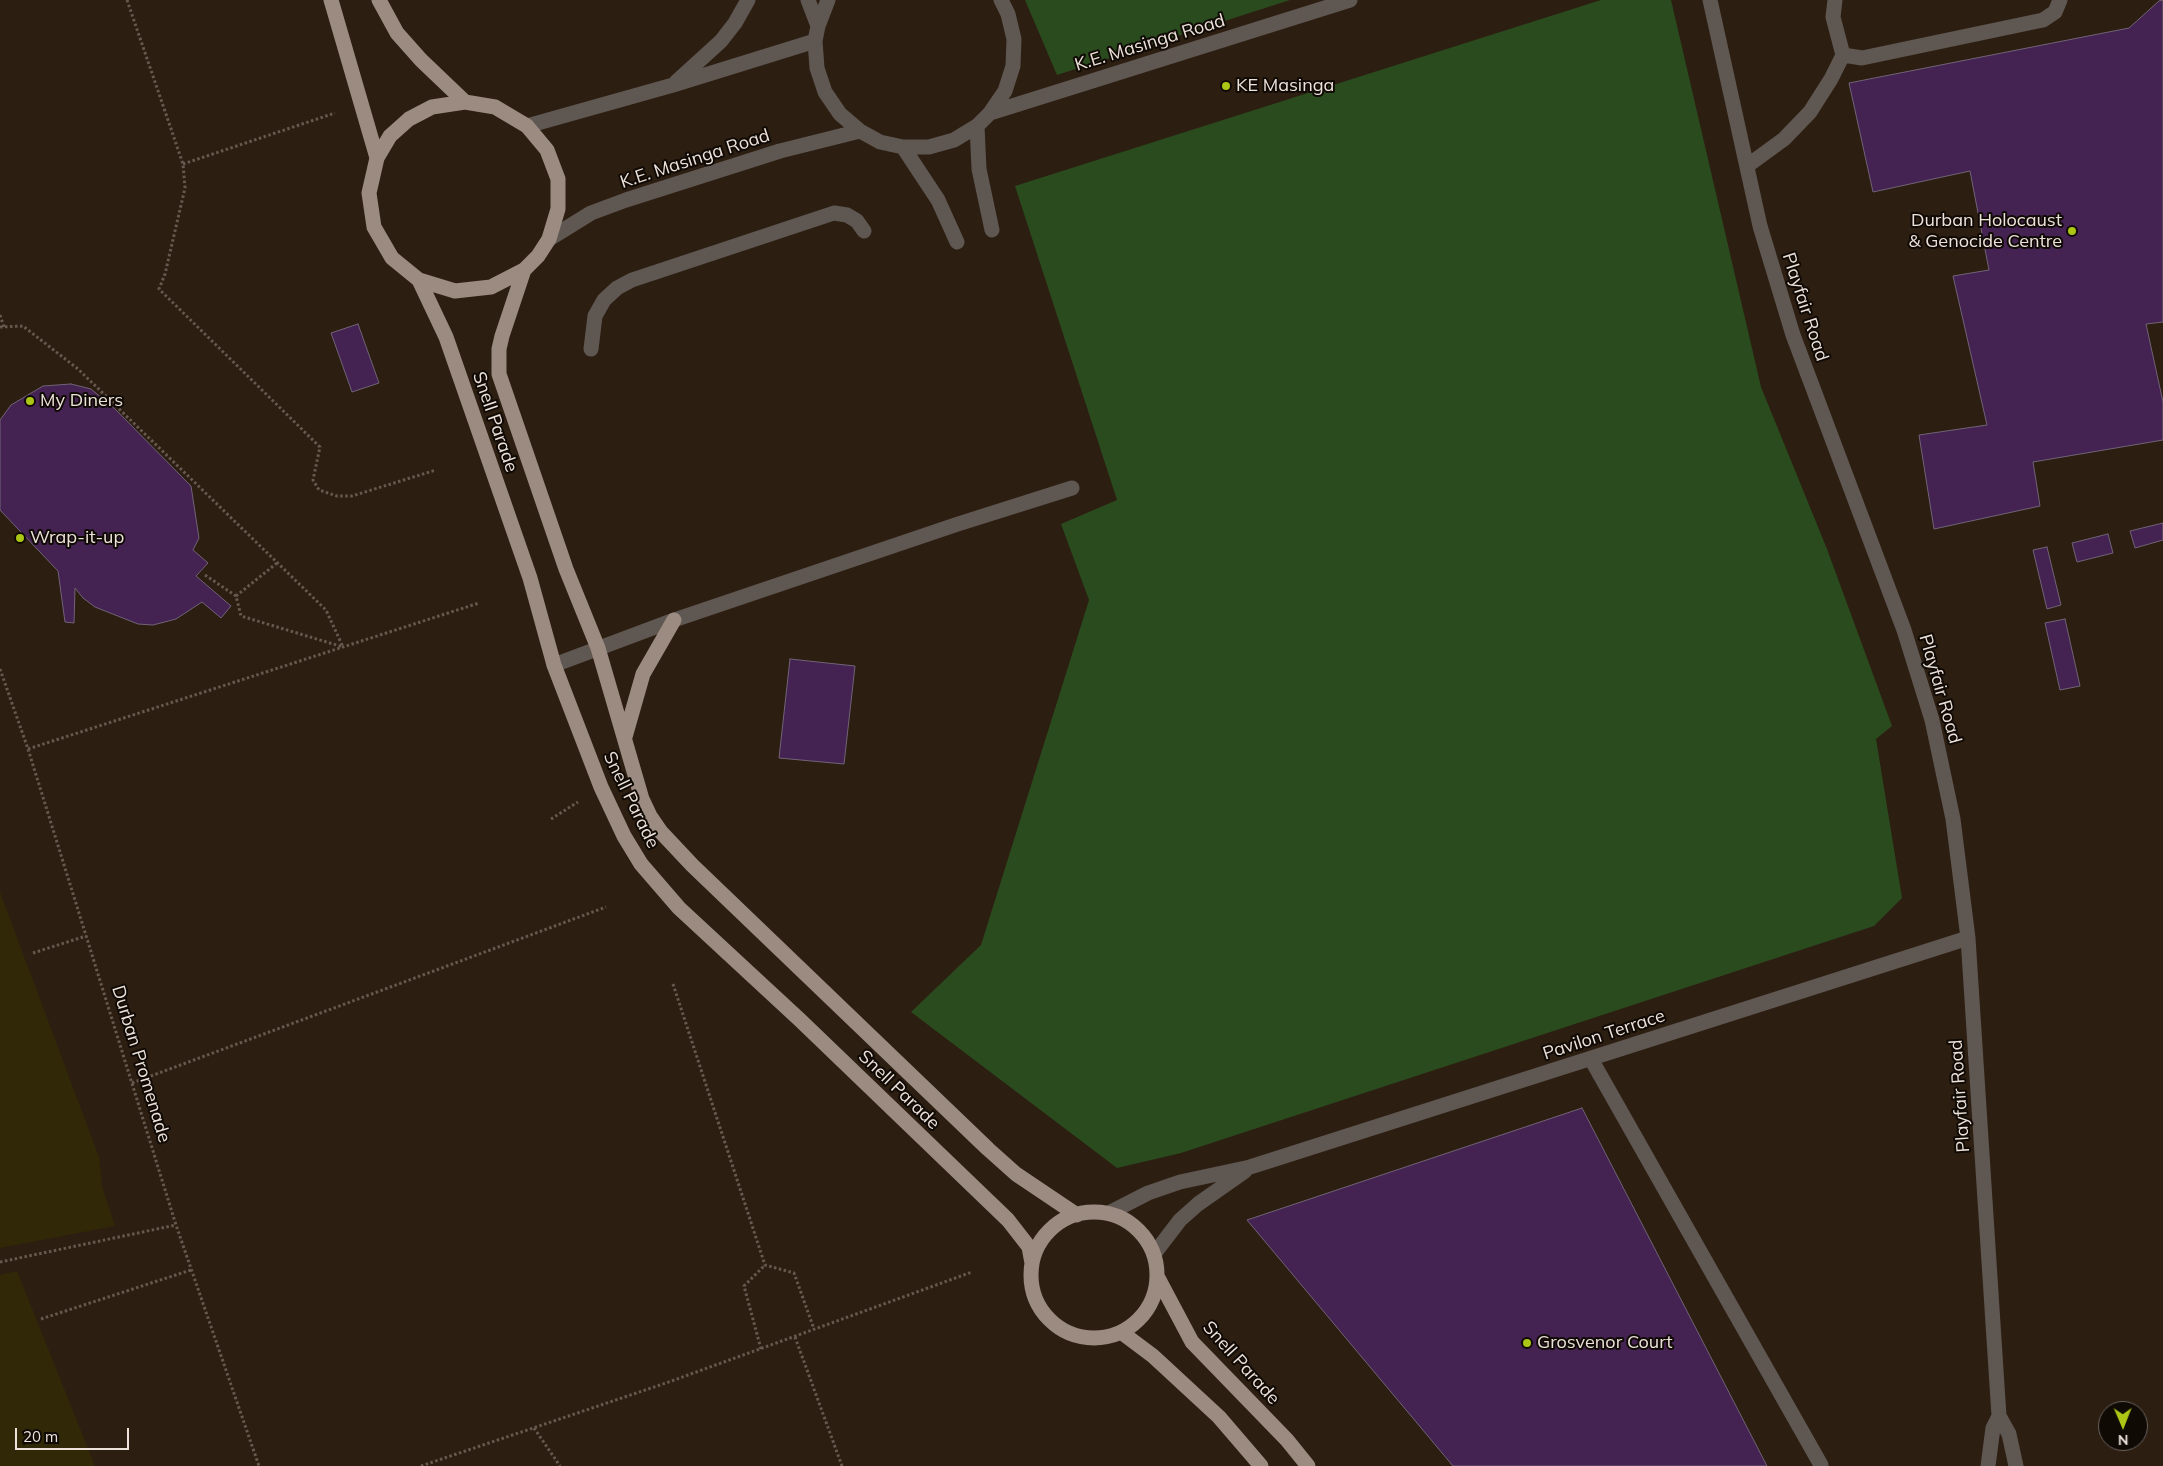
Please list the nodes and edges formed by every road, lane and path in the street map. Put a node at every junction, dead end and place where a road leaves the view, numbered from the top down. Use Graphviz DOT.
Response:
graph roads {
  1 [pos="127,0"];
  2 [pos="331,0"];
  3 [pos="379,0"];
  4 [pos="748,0"];
  5 [pos="808,0"];
  6 [pos="828,0"];
  7 [pos="1001,0"];
  8 [pos="1350,0"];
  9 [pos="1710,0"];
  10 [pos="1835,0"];
  11 [pos="2060,0"];
  12 [pos="816,33"];
  13 [pos="1843,55"];
  14 [pos="673,85"];
  15 [pos="465,102"];
  16 [pos="362,103"];
  17 [pos="990,113"];
  18 [pos="528,126"];
  19 [pos="977,126"];
  20 [pos="860,131"];
  21 [pos="902,147"];
  22 [pos="377,158"];
  23 [pos="183,164"];
  24 [pos="1747,166"];
  25 [pos="992,230"];
  26 [pos="864,231"];
  27 [pos="549,239"];
  28 [pos="957,242"];
  29 [pos="524,270"];
  30 [pos="419,280"];
  31 [pos="0,315"];
  32 [pos="2,327"];
  33 [pos="591,350"];
  34 [pos="436,470"];
  35 [pos="1072,488"];
  36 [pos="277,562"];
  37 [pos="205,575"];
  38 [pos="236,596"];
  39 [pos="479,603"];
  40 [pos="674,620"];
  41 [pos="343,647"];
  42 [pos="598,648"];
  43 [pos="554,665"];
  44 [pos="0,669"];
  45 [pos="625,738"];
  46 [pos="28,749"];
  47 [pos="606,907"];
  48 [pos="86,936"];
  49 [pos="1968,938"];
  50 [pos="32,953"];
  51 [pos="673,984"];
  52 [pos="1591,1059"];
  53 [pos="132,1083"];
  54 [pos="1250,1167"];
  55 [pos="1109,1213"];
  56 [pos="1077,1214"];
  57 [pos="176,1225"];
  58 [pos="1154,1254"];
  59 [pos="0,1262"];
  60 [pos="1032,1263"];
  61 [pos="765,1265"];
  62 [pos="192,1270"];
  63 [pos="972,1272"];
  64 [pos="1157,1276"];
  65 [pos="41,1319"];
  66 [pos="814,1329"];
  67 [pos="1121,1332"];
  68 [pos="795,1337"];
  69 [pos="761,1349"];
  70 [pos="1999,1416"];
  71 [pos="534,1428"];
  72 [pos="1821,1465"];
  73 [pos="259,1466"];
  74 [pos="422,1466"];
  75 [pos="560,1466"];
  76 [pos="842,1466"];
  77 [pos="1261,1466"];
  78 [pos="1308,1466"];
  79 [pos="1988,1466"];
  80 [pos="2016,1466"];
  1 -- 23 [label="path"];
  2 -- 16 [label="main road"];
  3 -- 15 [label="main road"];
  4 -- 14 [label="street"];
  5 -- 12 [label="street"];
  6 -- 12 [label="street"];
  7 -- 17 [label="street"];
  8 -- 17 [label="street, K.E. Masinga Road"];
  9 -- 24 [label="street, Playfair Road"];
  10 -- 13 [label="street"];
  11 -- 13 [label="street"];
  12 -- 14 [label="street"];
  12 -- 20 [label="street"];
  13 -- 24 [label="street"];
  14 -- 18 [label="street"];
  15 -- 18 [label="main road"];
  15 -- 22 [label="main road"];
  16 -- 22 [label="main road"];
  16 -- 23 [label="path"];
  17 -- 19 [label="street"];
  18 -- 27 [label="main road"];
  19 -- 21 [label="street"];
  19 -- 25 [label="street"];
  20 -- 21 [label="street"];
  20 -- 27 [label="street, K.E. Masinga Road"];
  21 -- 28 [label="street"];
  22 -- 30 [label="main road"];
  23 -- 34 [label="path"];
  24 -- 49 [label="street, Playfair Road"];
  26 -- 33 [label="street"];
  27 -- 29 [label="main road"];
  29 -- 30 [label="main road"];
  29 -- 42 [label="main road, Snell Parade"];
  30 -- 43 [label="main road, Snell Parade"];
  31 -- 32 [label="path"];
  32 -- 36 [label="path"];
  35 -- 40 [label="street"];
  36 -- 38 [label="path"];
  36 -- 41 [label="path"];
  37 -- 38 [label="path"];
  38 -- 41 [label="path"];
  39 -- 41 [label="path"];
  40 -- 42 [label="street"];
  40 -- 45 [label="main road"];
  41 -- 46 [label="path"];
  42 -- 43 [label="street"];
  42 -- 45 [label="main road, Snell Parade"];
  43 -- 60 [label="main road, Snell Parade"];
  44 -- 46 [label="path, Durban Promenade"];
  45 -- 56 [label="main road, Snell Parade"];
  46 -- 48 [label="path, Durban Promenade"];
  47 -- 53 [label="path"];
  48 -- 50 [label="path"];
  48 -- 53 [label="path, Durban Promenade"];
  49 -- 52 [label="street, Pavilon Terrace"];
  49 -- 70 [label="street, Playfair Road"];
  51 -- 61 [label="path"];
  52 -- 54 [label="street, Pavilon Terrace"];
  52 -- 72 [label="street"];
  53 -- 57 [label="path, Durban Promenade"];
  54 -- 55 [label="street, Pavilon Terrace"];
  54 -- 58 [label="street, Pavilon Terrace"];
  55 -- 56 [label="main road, Snell Parade"];
  55 -- 58 [label="main road, Snell Parade"];
  56 -- 60 [label="main road, Snell Parade"];
  57 -- 59 [label="path"];
  57 -- 62 [label="path, Durban Promenade"];
  58 -- 64 [label="main road, Snell Parade"];
  60 -- 67 [label="main road, Snell Parade"];
  61 -- 66 [label="path"];
  61 -- 69 [label="path"];
  62 -- 65 [label="path"];
  62 -- 73 [label="path, Durban Promenade"];
  63 -- 66 [label="path"];
  64 -- 67 [label="main road, Snell Parade"];
  64 -- 78 [label="main road, Snell Parade"];
  66 -- 68 [label="path"];
  67 -- 77 [label="main road"];
  68 -- 69 [label="path"];
  68 -- 76 [label="path"];
  69 -- 71 [label="path"];
  70 -- 79 [label="street, Playfair Road"];
  70 -- 80 [label="street, Playfair Road"];
  71 -- 74 [label="path"];
  71 -- 75 [label="path"];
}
